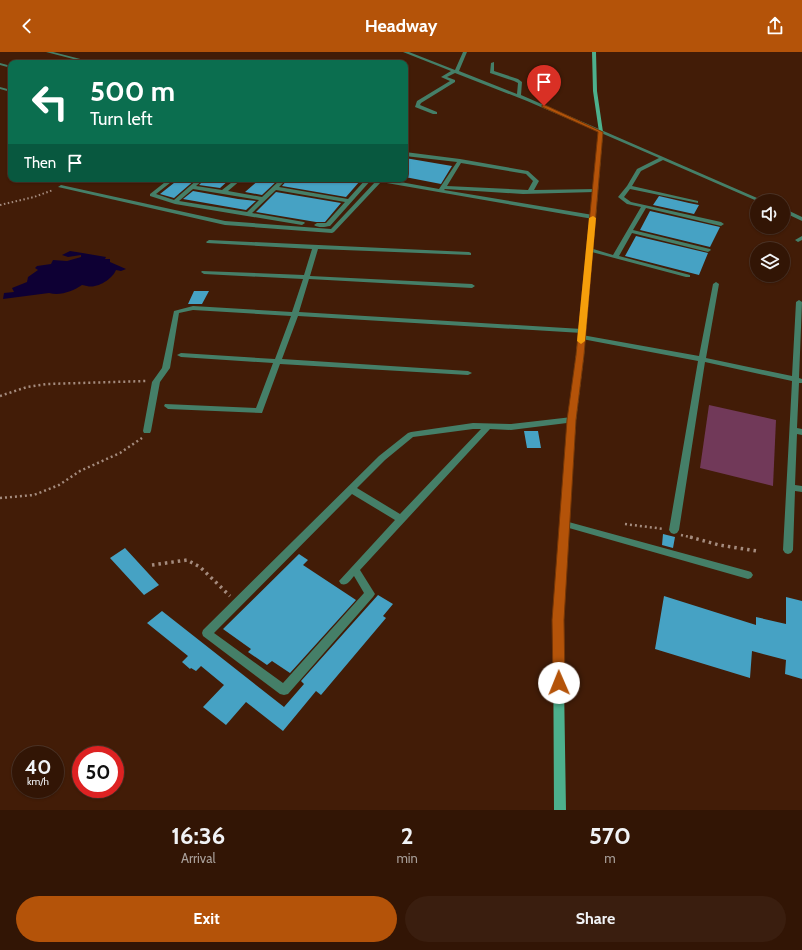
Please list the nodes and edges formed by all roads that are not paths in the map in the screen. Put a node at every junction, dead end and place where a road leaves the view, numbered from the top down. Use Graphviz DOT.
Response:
graph roads {
  1 [pos="48,52"];
  2 [pos="405,52"];
  3 [pos="426,52"];
  4 [pos="465,52"];
  5 [pos="594,52"];
  6 [pos="424,59"];
  7 [pos="81,60"];
  8 [pos="493,63"];
  9 [pos="456,72"];
  10 [pos="519,96"];
  11 [pos="435,113"];
  12 [pos="601,132"];
  13 [pos="408,154"];
  14 [pos="662,159"];
  15 [pos="460,161"];
  16 [pos="168,182"];
  17 [pos="198,182"];
  18 [pos="236,182"];
  19 [pos="281,182"];
  20 [pos="366,182"];
  21 [pos="378,182"];
  22 [pos="394,182"];
  23 [pos="192,187"];
  24 [pos="629,187"];
  25 [pos="61,188"];
  26 [pos="275,188"];
  27 [pos="443,189"];
  28 [pos="595,190"];
  29 [pos="224,192"];
  30 [pos="530,192"];
  31 [pos="750,196"];
  32 [pos="263,199"];
  33 [pos="349,201"];
  34 [pos="175,202"];
  35 [pos="696,202"];
  36 [pos="644,206"];
  37 [pos="790,213"];
  38 [pos="248,214"];
  39 [pos="593,217"];
  40 [pos="802,219"];
  41 [pos="721,224"];
  42 [pos="630,231"];
  43 [pos="209,242"];
  44 [pos="316,247"];
  45 [pos="590,250"];
  46 [pos="708,250"];
  47 [pos="469,254"];
  48 [pos="615,257"];
  49 [pos="204,272"];
  50 [pos="688,276"];
  51 [pos="306,277"];
  52 [pos="716,284"];
  53 [pos="472,286"];
  54 [pos="799,302"];
  55 [pos="295,314"];
  56 [pos="582,334"];
  57 [pos="799,336"];
  58 [pos="181,355"];
  59 [pos="702,359"];
  60 [pos="278,360"];
  61 [pos="468,373"];
  62 [pos="798,381"];
  63 [pos="168,406"];
  64 [pos="572,420"];
  65 [pos="487,427"];
  66 [pos="793,430"];
  67 [pos="147,431"];
  68 [pos="802,432"];
  69 [pos="790,486"];
  70 [pos="351,489"];
  71 [pos="802,489"];
  72 [pos="401,519"];
  73 [pos="565,524"];
  74 [pos="674,530"];
  75 [pos="788,550"];
  76 [pos="355,569"];
  77 [pos="748,575"];
  78 [pos="344,581"];
  79 [pos="560,810"];
  1 -- 7 [label="street"];
  2 -- 6 [label="street"];
  3 -- 6 [label="street"];
  4 -- 9 [label="street"];
  5 -- 12 [label="main road"];
  6 -- 9 [label="street"];
  8 -- 10 [label="street"];
  9 -- 10 [label="street"];
  9 -- 11 [label="street"];
  10 -- 12 [label="street"];
  12 -- 14 [label="street"];
  12 -- 28 [label="main road"];
  13 -- 15 [label="street"];
  14 -- 24 [label="street"];
  14 -- 31 [label="street"];
  15 -- 27 [label="street"];
  15 -- 30 [label="street"];
  16 -- 34 [label="street"];
  17 -- 23 [label="street"];
  18 -- 29 [label="street"];
  19 -- 26 [label="street"];
  20 -- 33 [label="street"];
  21 -- 25 [label="street"];
  22 -- 27 [label="street"];
  23 -- 29 [label="street"];
  23 -- 34 [label="street"];
  24 -- 35 [label="street"];
  24 -- 36 [label="street"];
  26 -- 32 [label="street"];
  26 -- 33 [label="street"];
  27 -- 30 [label="street"];
  27 -- 39 [label="street"];
  28 -- 30 [label="street"];
  28 -- 39 [label="main road"];
  29 -- 32 [label="street"];
  32 -- 38 [label="street"];
  33 -- 38 [label="street"];
  34 -- 38 [label="street"];
  36 -- 41 [label="street"];
  36 -- 42 [label="street"];
  37 -- 40 [label="street"];
  39 -- 45 [label="main road"];
  42 -- 46 [label="street"];
  42 -- 48 [label="street"];
  43 -- 44 [label="street"];
  44 -- 47 [label="street"];
  44 -- 51 [label="street"];
  45 -- 48 [label="street"];
  45 -- 56 [label="main road"];
  48 -- 50 [label="street"];
  49 -- 51 [label="street"];
  51 -- 53 [label="street"];
  51 -- 55 [label="street"];
  52 -- 59 [label="street"];
  54 -- 57 [label="street"];
  55 -- 56 [label="street"];
  55 -- 60 [label="street"];
  55 -- 67 [label="street"];
  56 -- 59 [label="street"];
  56 -- 64 [label="main road"];
  57 -- 62 [label="street"];
  58 -- 60 [label="street"];
  59 -- 62 [label="street"];
  59 -- 74 [label="street"];
  60 -- 61 [label="street"];
  60 -- 63 [label="street"];
  62 -- 66 [label="street"];
  64 -- 65 [label="street"];
  64 -- 73 [label="main road"];
  65 -- 70 [label="street"];
  65 -- 72 [label="street"];
  66 -- 68 [label="street"];
  66 -- 69 [label="street"];
  69 -- 71 [label="street"];
  69 -- 75 [label="street"];
  70 -- 72 [label="street"];
  70 -- 76 [label="street"];
  72 -- 76 [label="street"];
  73 -- 77 [label="street"];
  73 -- 79 [label="main road"];
  76 -- 78 [label="street"];
}
